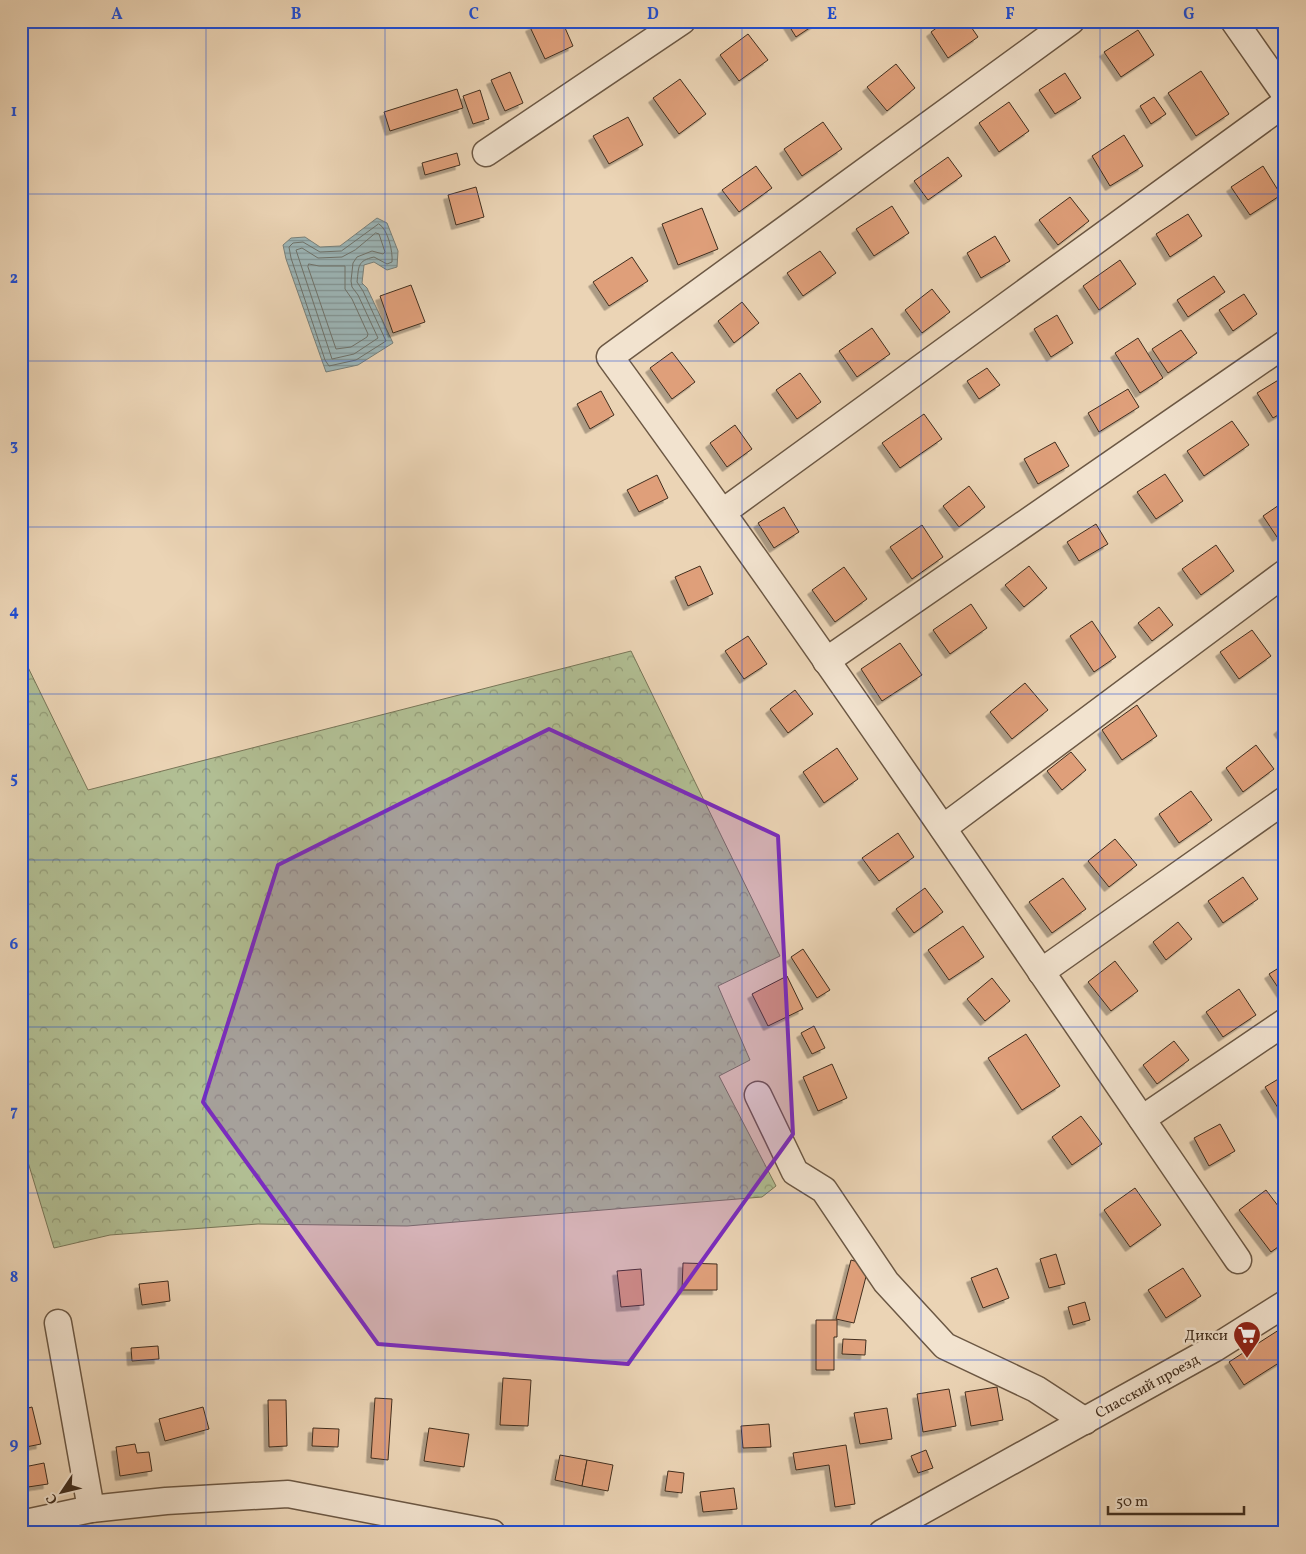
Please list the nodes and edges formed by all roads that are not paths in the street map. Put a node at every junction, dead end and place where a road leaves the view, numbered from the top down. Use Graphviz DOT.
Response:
graph roads {
  1 [pos="682,21"];
  2 [pos="1071,21"];
  3 [pos="1234,21"];
  4 [pos="1285,94"];
  5 [pos="1285,103"];
  6 [pos="486,153"];
  7 [pos="1285,344"];
  8 [pos="723,512"];
  9 [pos="1285,573"];
  10 [pos="826,661"];
  11 [pos="1285,800"];
  12 [pos="943,828"];
  13 [pos="1041,972"];
  14 [pos="1285,1022"];
  15 [pos="758,1095"];
  16 [pos="1142,1119"];
  17 [pos="1238,1260"];
  18 [pos="1285,1304"];
  19 [pos="58,1323"];
  20 [pos="1086,1421"];
  21 [pos="91,1509"];
  22 [pos="21,1524"];
  23 [pos="492,1533"];
  24 [pos="882,1533"];
  1 -- 6 [label="street"];
  2 -- 8 [label="street"];
  3 -- 4 [label="street"];
  5 -- 8 [label="street"];
  7 -- 10 [label="street"];
  8 -- 10 [label="street"];
  9 -- 12 [label="street"];
  10 -- 12 [label="street"];
  11 -- 13 [label="street"];
  12 -- 13 [label="street"];
  13 -- 16 [label="street"];
  14 -- 16 [label="street"];
  15 -- 20 [label="street"];
  16 -- 17 [label="street"];
  18 -- 20 [label="street, Спасский проезд"];
  19 -- 21 [label="street"];
  20 -- 24 [label="street, Спасский проезд"];
  21 -- 22 [label="street"];
  21 -- 23 [label="street"];
}
